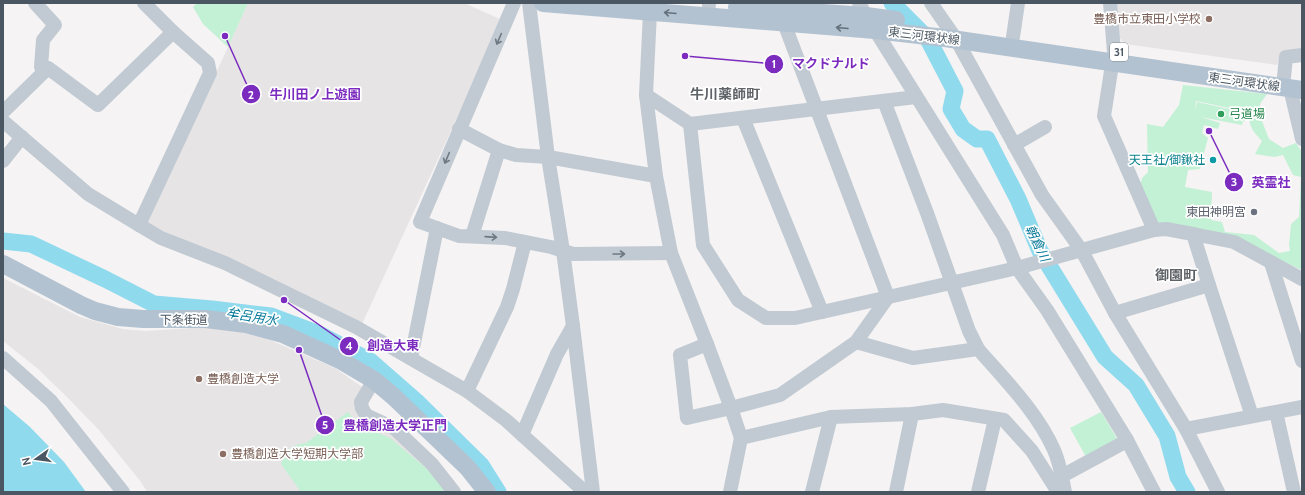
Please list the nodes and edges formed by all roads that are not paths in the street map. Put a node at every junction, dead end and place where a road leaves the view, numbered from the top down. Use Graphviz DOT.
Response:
graph roads {
  1 [pos="35,3"];
  2 [pos="144,3"];
  3 [pos="514,3"];
  4 [pos="529,3"];
  5 [pos="543,3"];
  6 [pos="688,3"];
  7 [pos="931,3"];
  8 [pos="1018,3"];
  9 [pos="1110,3"];
  10 [pos="709,4"];
  11 [pos="650,12"];
  12 [pos="778,12"];
  13 [pos="871,20"];
  14 [pos="173,32"];
  15 [pos="946,32"];
  16 [pos="1013,37"];
  17 [pos="1302,55"];
  18 [pos="1113,57"];
  19 [pos="44,72"];
  20 [pos="1295,84"];
  21 [pos="646,95"];
  22 [pos="916,97"];
  23 [pos="884,101"];
  24 [pos="816,109"];
  25 [pos="3,112"];
  26 [pos="743,118"];
  27 [pos="3,121"];
  28 [pos="690,124"];
  29 [pos="1045,128"];
  30 [pos="459,129"];
  31 [pos="22,137"];
  32 [pos="1302,139"];
  33 [pos="1014,145"];
  34 [pos="499,150"];
  35 [pos="548,158"];
  36 [pos="3,160"];
  37 [pos="656,176"];
  38 [pos="139,226"];
  39 [pos="437,228"];
  40 [pos="1154,230"];
  41 [pos="1193,234"];
  42 [pos="472,236"];
  43 [pos="525,242"];
  44 [pos="563,250"];
  45 [pos="1079,251"];
  46 [pos="671,254"];
  47 [pos="1271,263"];
  48 [pos="3,264"];
  49 [pos="1022,267"];
  50 [pos="1302,279"];
  51 [pos="952,283"];
  52 [pos="1209,285"];
  53 [pos="888,297"];
  54 [pos="822,312"];
  55 [pos="1115,312"];
  56 [pos="573,326"];
  57 [pos="856,342"];
  58 [pos="707,344"];
  59 [pos="978,349"];
  60 [pos="3,358"];
  61 [pos="411,358"];
  62 [pos="1302,361"];
  63 [pos="374,380"];
  64 [pos="467,391"];
  65 [pos="1302,407"];
  66 [pos="732,408"];
  67 [pos="1276,412"];
  68 [pos="912,414"];
  69 [pos="1252,416"];
  70 [pos="831,417"];
  71 [pos="995,418"];
  72 [pos="1186,428"];
  73 [pos="522,435"];
  74 [pos="741,438"];
  75 [pos="1127,440"];
  76 [pos="1056,486"];
  77 [pos="124,492"];
  78 [pos="454,492"];
  79 [pos="487,492"];
  80 [pos="585,492"];
  81 [pos="593,492"];
  82 [pos="730,492"];
  83 [pos="812,492"];
  84 [pos="896,492"];
  85 [pos="978,492"];
  86 [pos="1065,492"];
  87 [pos="1154,492"];
  88 [pos="1218,492"];
  89 [pos="1294,492"];
  1 -- 19 [label="street"];
  2 -- 14 [label="street"];
  3 -- 30 [label="street, one-way"];
  4 -- 35 [label="street"];
  5 -- 11 [label="main road, 東三河環状線 / 31"];
  6 -- 10 [label="main road, 東三河環状線 / 31"];
  7 -- 15 [label="street"];
  8 -- 16 [label="street"];
  9 -- 18 [label="street"];
  10 -- 12 [label="main road, 東三河環状線 / 31"];
  12 -- 11 [label="main road, 東三河環状線 / 31, one-way"];
  11 -- 21 [label="street"];
  12 -- 13 [label="main road, 東三河環状線 / 31"];
  12 -- 24 [label="street"];
  13 -- 15 [label="main road, 東三河環状線 / 31"];
  13 -- 22 [label="street"];
  14 -- 19 [label="street"];
  14 -- 38 [label="street"];
  15 -- 16 [label="main road, 東三河環状線 / 31"];
  15 -- 18 [label="main road, 東三河環状線 / 31"];
  15 -- 33 [label="street"];
  16 -- 18 [label="main road, 東三河環状線 / 31"];
  17 -- 20 [label="street"];
  18 -- 20 [label="main road, 東三河環状線 / 31"];
  18 -- 40 [label="street"];
  19 -- 25 [label="street"];
  20 -- 32 [label="street"];
  21 -- 28 [label="street"];
  21 -- 37 [label="street"];
  22 -- 23 [label="street"];
  22 -- 49 [label="street"];
  23 -- 24 [label="street"];
  23 -- 51 [label="street"];
  24 -- 26 [label="street"];
  24 -- 53 [label="street"];
  26 -- 28 [label="street"];
  26 -- 54 [label="street"];
  27 -- 31 [label="street"];
  28 -- 54 [label="street"];
  29 -- 33 [label="street"];
  30 -- 34 [label="street"];
  30 -- 39 [label="street, one-way"];
  31 -- 36 [label="street"];
  31 -- 38 [label="street"];
  33 -- 45 [label="street"];
  34 -- 35 [label="street"];
  34 -- 42 [label="street"];
  35 -- 37 [label="street"];
  35 -- 44 [label="street"];
  37 -- 46 [label="street"];
  38 -- 61 [label="street"];
  39 -- 42 [label="street"];
  39 -- 61 [label="street"];
  40 -- 41 [label="street"];
  40 -- 45 [label="street"];
  41 -- 47 [label="street"];
  41 -- 52 [label="street"];
  42 -- 43 [label="street, one-way"];
  43 -- 44 [label="street"];
  43 -- 64 [label="street"];
  44 -- 46 [label="street, one-way"];
  44 -- 56 [label="street"];
  45 -- 49 [label="street"];
  45 -- 55 [label="street"];
  46 -- 58 [label="street"];
  47 -- 50 [label="street"];
  47 -- 62 [label="street"];
  48 -- 63 [label="main road, 下条街道"];
  49 -- 51 [label="street"];
  49 -- 75 [label="street"];
  51 -- 53 [label="street"];
  51 -- 59 [label="street"];
  52 -- 55 [label="street"];
  52 -- 69 [label="street"];
  53 -- 54 [label="street"];
  53 -- 57 [label="street"];
  55 -- 72 [label="street"];
  56 -- 73 [label="street"];
  56 -- 81 [label="street"];
  57 -- 59 [label="street"];
  57 -- 66 [label="street"];
  58 -- 66 [label="street"];
  58 -- 66 [label="street"];
  59 -- 76 [label="street"];
  60 -- 77 [label="street"];
  61 -- 64 [label="street"];
  63 -- 78 [label="street"];
  63 -- 79 [label="main road, 下条街道"];
  64 -- 73 [label="street"];
  65 -- 67 [label="street"];
  66 -- 74 [label="street"];
  67 -- 69 [label="street"];
  67 -- 89 [label="street"];
  68 -- 70 [label="street"];
  68 -- 71 [label="street"];
  68 -- 84 [label="street"];
  69 -- 72 [label="street"];
  70 -- 74 [label="street"];
  70 -- 83 [label="street"];
  71 -- 76 [label="street"];
  71 -- 85 [label="street"];
  72 -- 88 [label="street"];
  73 -- 80 [label="street"];
  74 -- 82 [label="street"];
  75 -- 76 [label="street"];
  75 -- 87 [label="street"];
  76 -- 86 [label="street"];
}
